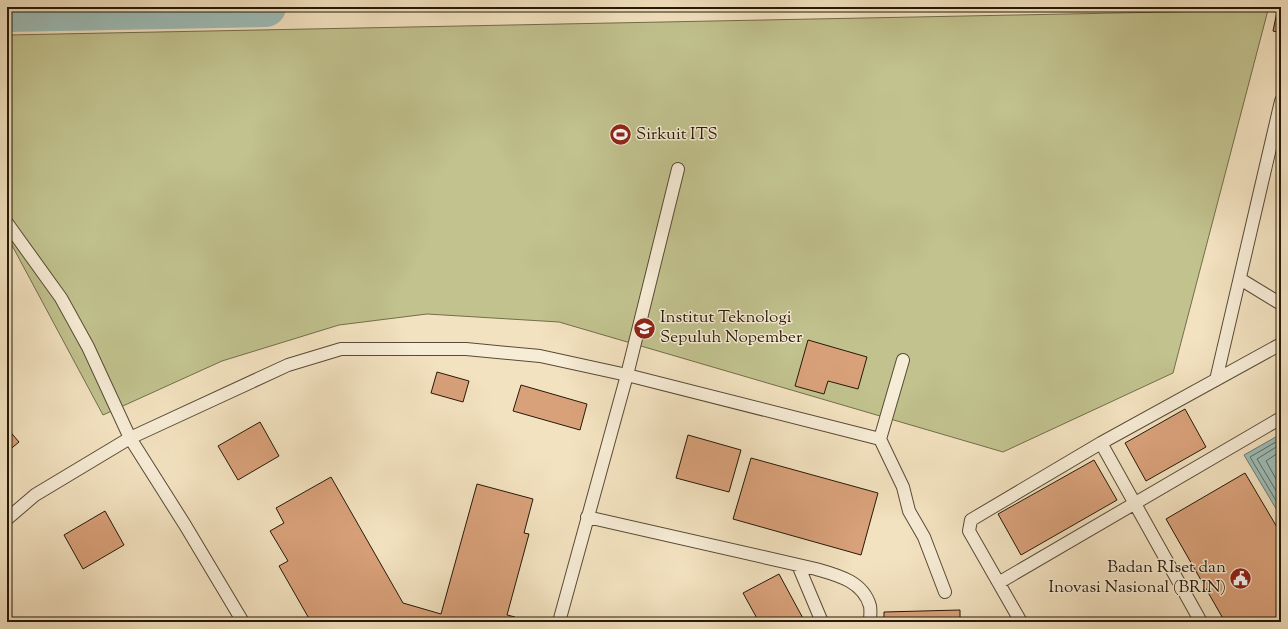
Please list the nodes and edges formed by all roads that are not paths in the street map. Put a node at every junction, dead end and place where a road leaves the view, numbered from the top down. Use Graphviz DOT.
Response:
graph roads {
  1 [pos="1281,101"];
  2 [pos="678,169"];
  3 [pos="7,223"];
  4 [pos="1240,279"];
  5 [pos="1281,304"];
  6 [pos="1281,344"];
  7 [pos="903,360"];
  8 [pos="627,375"];
  9 [pos="1216,380"];
  10 [pos="1281,418"];
  11 [pos="130,438"];
  12 [pos="880,439"];
  13 [pos="1101,444"];
  14 [pos="1135,502"];
  15 [pos="587,517"];
  16 [pos="7,519"];
  17 [pos="798,565"];
  18 [pos="1000,582"];
  19 [pos="945,592"];
  20 [pos="243,622"];
  21 [pos="559,622"];
  22 [pos="822,622"];
  23 [pos="870,622"];
  24 [pos="1021,622"];
  25 [pos="1201,622"];
  1 -- 4 [label="lane"];
  2 -- 8 [label="lane"];
  3 -- 11 [label="lane"];
  4 -- 5 [label="lane"];
  4 -- 9 [label="lane"];
  6 -- 9 [label="lane"];
  7 -- 12 [label="lane"];
  8 -- 11 [label="lane"];
  8 -- 12 [label="lane"];
  8 -- 15 [label="lane"];
  9 -- 13 [label="lane"];
  10 -- 14 [label="lane"];
  11 -- 16 [label="lane"];
  11 -- 20 [label="lane"];
  12 -- 19 [label="lane"];
  13 -- 14 [label="lane"];
  13 -- 18 [label="lane"];
  14 -- 18 [label="lane"];
  14 -- 25 [label="lane"];
  15 -- 17 [label="lane"];
  15 -- 21 [label="lane"];
  17 -- 22 [label="lane"];
  17 -- 23 [label="lane"];
  18 -- 24 [label="lane"];
}
